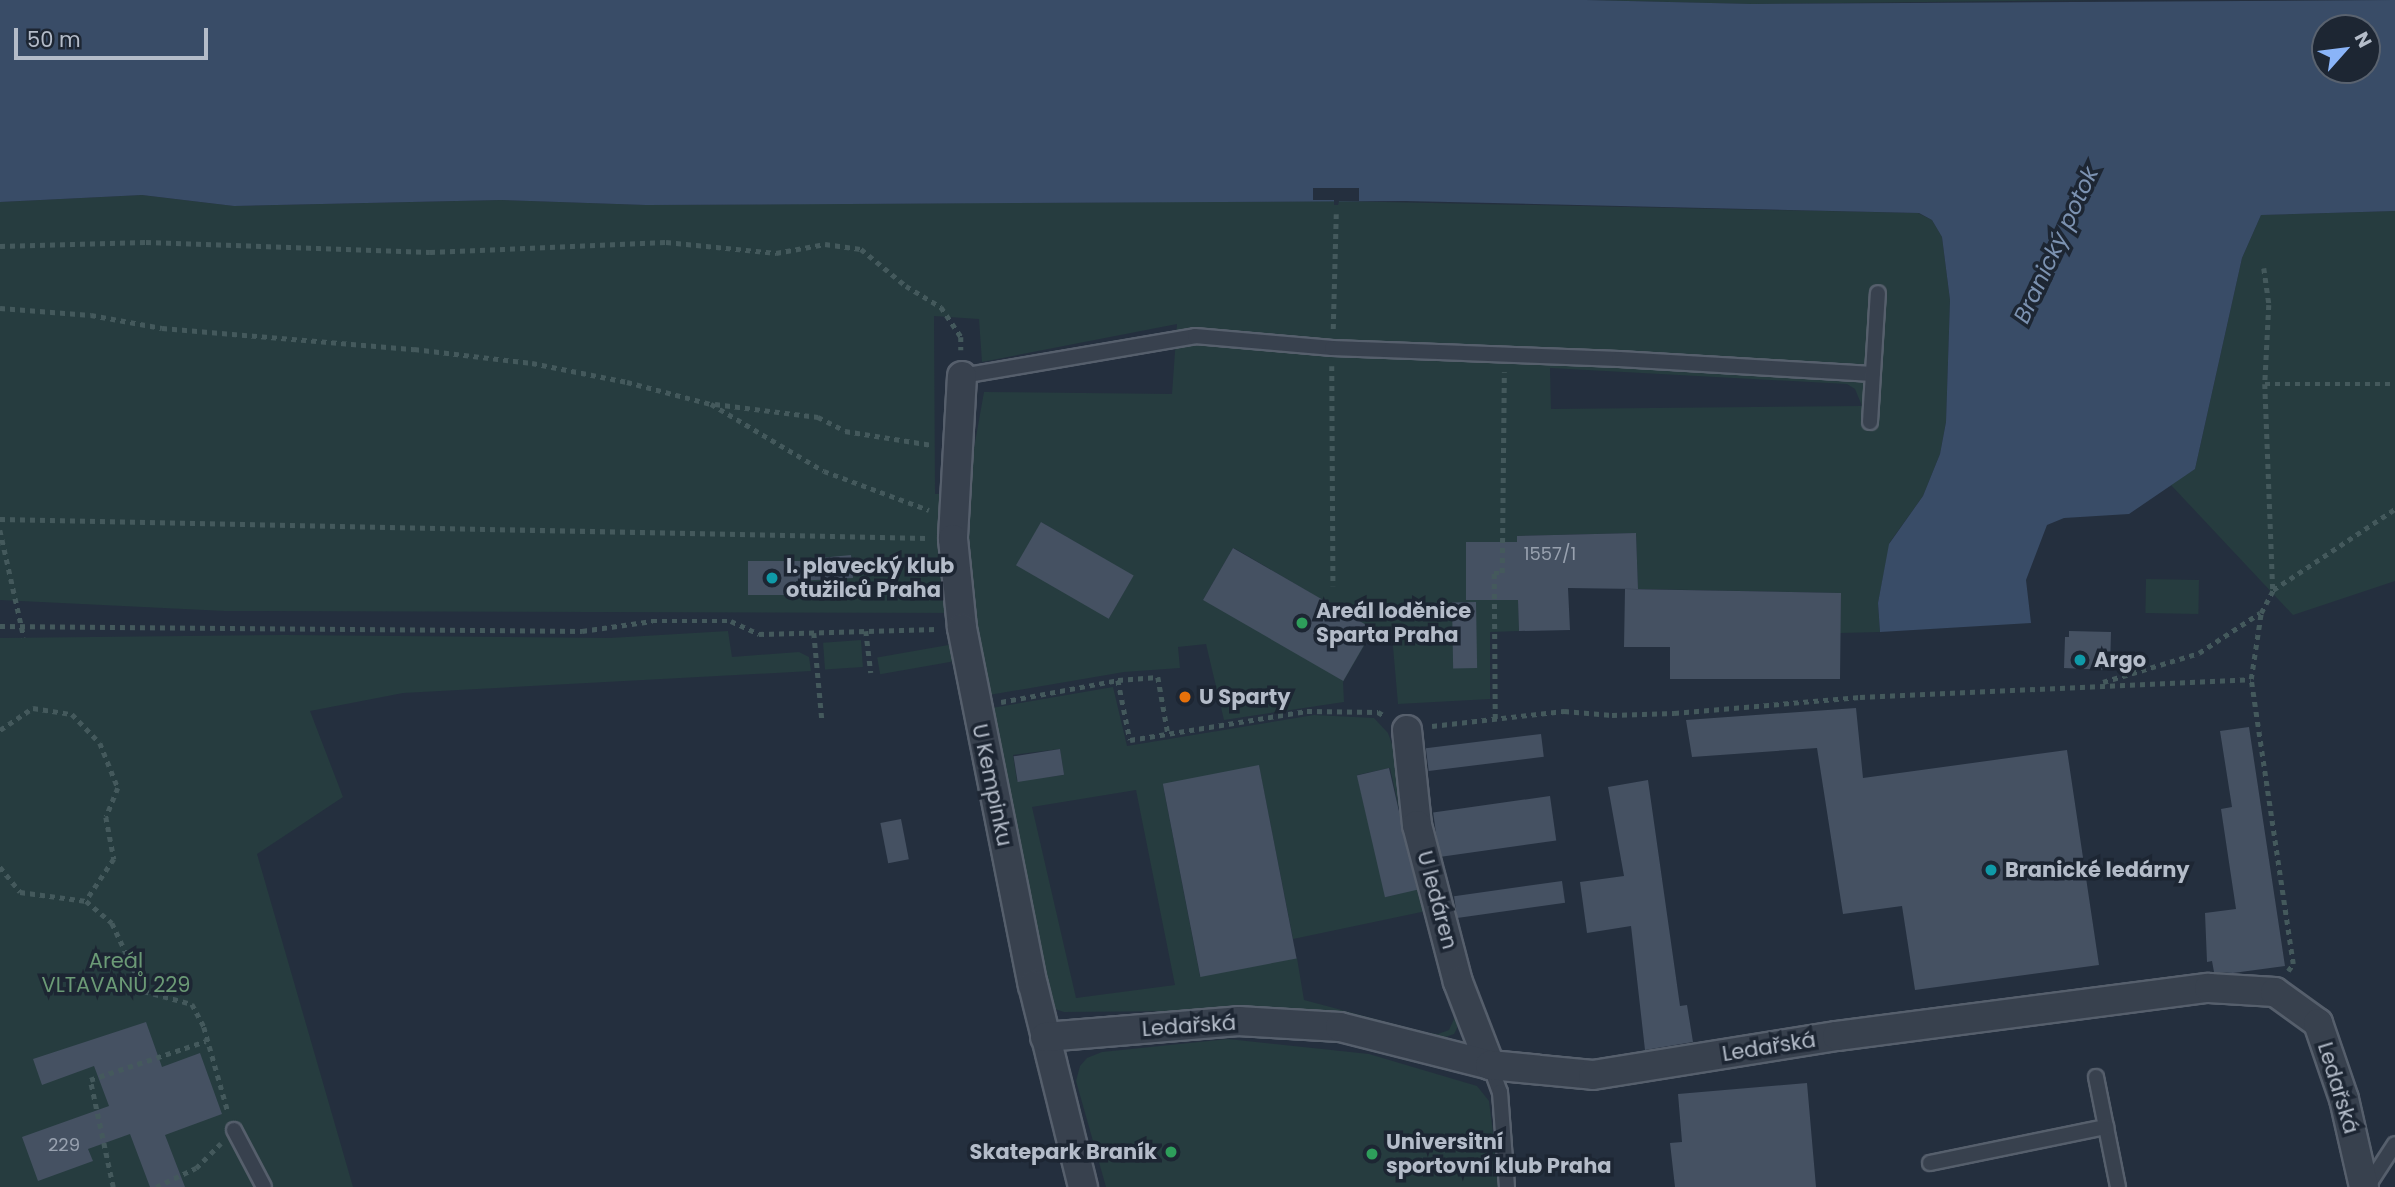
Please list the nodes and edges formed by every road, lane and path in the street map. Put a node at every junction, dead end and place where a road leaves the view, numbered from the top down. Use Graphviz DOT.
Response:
graph roads {
  1 [pos="1336,214"];
  2 [pos="0,246"];
  3 [pos="2264,268"];
  4 [pos="1878,293"];
  5 [pos="0,309"];
  6 [pos="1332,348"];
  7 [pos="1504,357"];
  8 [pos="1873,374"];
  9 [pos="962,376"];
  10 [pos="2265,384"];
  11 [pos="2395,384"];
  12 [pos="711,404"];
  13 [pos="1870,422"];
  14 [pos="957,449"];
  15 [pos="2395,509"];
  16 [pos="0,519"];
  17 [pos="953,529"];
  18 [pos="0,530"];
  19 [pos="1333,586"];
  20 [pos="2273,590"];
  21 [pos="2261,613"];
  22 [pos="0,626"];
  23 [pos="22,626"];
  24 [pos="962,628"];
  25 [pos="866,631"];
  26 [pos="814,632"];
  27 [pos="24,637"];
  28 [pos="871,673"];
  29 [pos="2251,679"];
  30 [pos="1118,680"];
  31 [pos="2095,684"];
  32 [pos="976,707"];
  33 [pos="822,719"];
  34 [pos="1495,719"];
  35 [pos="0,730"];
  36 [pos="1407,730"];
  37 [pos="1168,734"];
  38 [pos="0,867"];
  39 [pos="86,901"];
  40 [pos="2275,992"];
  41 [pos="1045,1037"];
  42 [pos="206,1041"];
  43 [pos="1490,1065"];
  44 [pos="2096,1077"];
  45 [pos="2106,1127"];
  46 [pos="234,1130"];
  47 [pos="2395,1144"];
  48 [pos="1930,1163"];
  49 [pos="113,1187"];
  50 [pos="156,1187"];
  51 [pos="264,1187"];
  52 [pos="1083,1187"];
  53 [pos="1507,1187"];
  54 [pos="2118,1187"];
  55 [pos="2366,1187"];
  1 -- 6 [label="path"];
  2 -- 9 [label="path"];
  3 -- 10 [label="path"];
  4 -- 8 [label="lane"];
  5 -- 12 [label="path"];
  6 -- 7 [label="lane"];
  6 -- 9 [label="lane"];
  6 -- 19 [label="path"];
  7 -- 8 [label="lane"];
  7 -- 34 [label="path"];
  8 -- 13 [label="lane"];
  9 -- 14 [label="street, U Kempinku"];
  10 -- 11 [label="path"];
  10 -- 20 [label="path"];
  12 -- 14 [label="path"];
  12 -- 17 [label="path"];
  14 -- 17 [label="street, U Kempinku"];
  15 -- 20 [label="path"];
  16 -- 17 [label="path"];
  17 -- 24 [label="street, U Kempinku"];
  18 -- 23 [label="path"];
  20 -- 21 [label="path"];
  21 -- 29 [label="path"];
  21 -- 31 [label="path"];
  22 -- 23 [label="path"];
  23 -- 26 [label="path"];
  23 -- 27 [label="path"];
  24 -- 25 [label="path"];
  24 -- 32 [label="street, U Kempinku"];
  25 -- 26 [label="path"];
  25 -- 28 [label="path"];
  26 -- 33 [label="path"];
  29 -- 31 [label="path"];
  29 -- 40 [label="path"];
  30 -- 32 [label="path"];
  30 -- 37 [label="path"];
  30 -- 37 [label="path"];
  31 -- 34 [label="path"];
  32 -- 41 [label="street, U Kempinku"];
  34 -- 36 [label="path"];
  35 -- 39 [label="path"];
  36 -- 37 [label="path"];
  36 -- 43 [label="street, U ledáren"];
  38 -- 39 [label="path"];
  39 -- 42 [label="path"];
  40 -- 43 [label="street, Ledařská"];
  40 -- 55 [label="street, Ledařská"];
  41 -- 43 [label="street, Ledařská"];
  41 -- 52 [label="street, U Kempinku"];
  42 -- 46 [label="path"];
  42 -- 49 [label="path"];
  43 -- 53 [label="lane"];
  44 -- 45 [label="lane"];
  45 -- 48 [label="lane"];
  45 -- 54 [label="lane"];
  46 -- 50 [label="path"];
  46 -- 51 [label="lane"];
  47 -- 55 [label="lane"];
}
